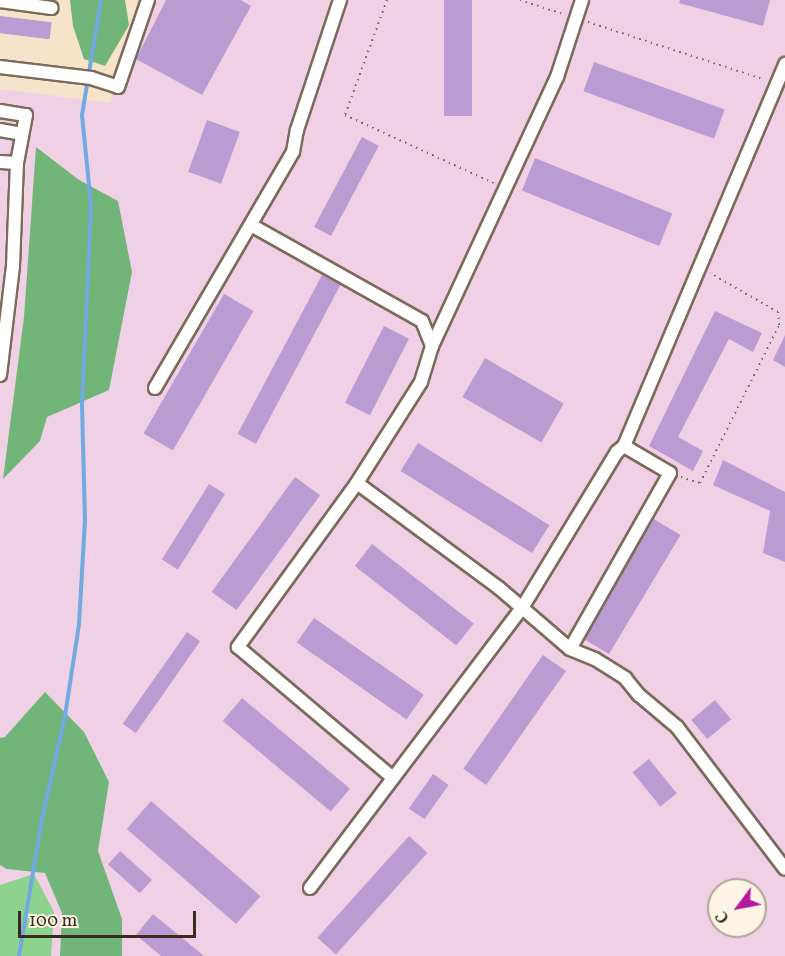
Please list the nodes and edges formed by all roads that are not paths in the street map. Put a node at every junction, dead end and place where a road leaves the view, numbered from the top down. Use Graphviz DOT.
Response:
graph roads {
  1 [pos="148,0"];
  2 [pos="340,0"];
  3 [pos="582,0"];
  4 [pos="0,1"];
  5 [pos="52,8"];
  6 [pos="785,64"];
  7 [pos="0,67"];
  8 [pos="0,111"];
  9 [pos="0,130"];
  10 [pos="22,134"];
  11 [pos="0,162"];
  12 [pos="17,163"];
  13 [pos="251,225"];
  14 [pos="2,336"];
  15 [pos="432,346"];
  16 [pos="0,375"];
  17 [pos="155,388"];
  18 [pos="624,446"];
  19 [pos="357,483"];
  20 [pos="522,608"];
  21 [pos="570,650"];
  22 [pos="393,778"];
  23 [pos="785,869"];
  24 [pos="310,888"];
  1 -- 7 [label="street"];
  2 -- 13 [label="street"];
  3 -- 15 [label="street"];
  4 -- 5 [label="street"];
  6 -- 18 [label="street"];
  8 -- 10 [label="street"];
  9 -- 10 [label="street"];
  10 -- 12 [label="street"];
  11 -- 12 [label="street"];
  12 -- 14 [label="street"];
  13 -- 15 [label="street"];
  13 -- 17 [label="street"];
  14 -- 16 [label="street"];
  15 -- 19 [label="street"];
  18 -- 20 [label="street"];
  18 -- 21 [label="street"];
  19 -- 20 [label="street"];
  19 -- 22 [label="street"];
  20 -- 21 [label="street"];
  20 -- 22 [label="street"];
  21 -- 23 [label="street"];
  22 -- 24 [label="street"];
}
